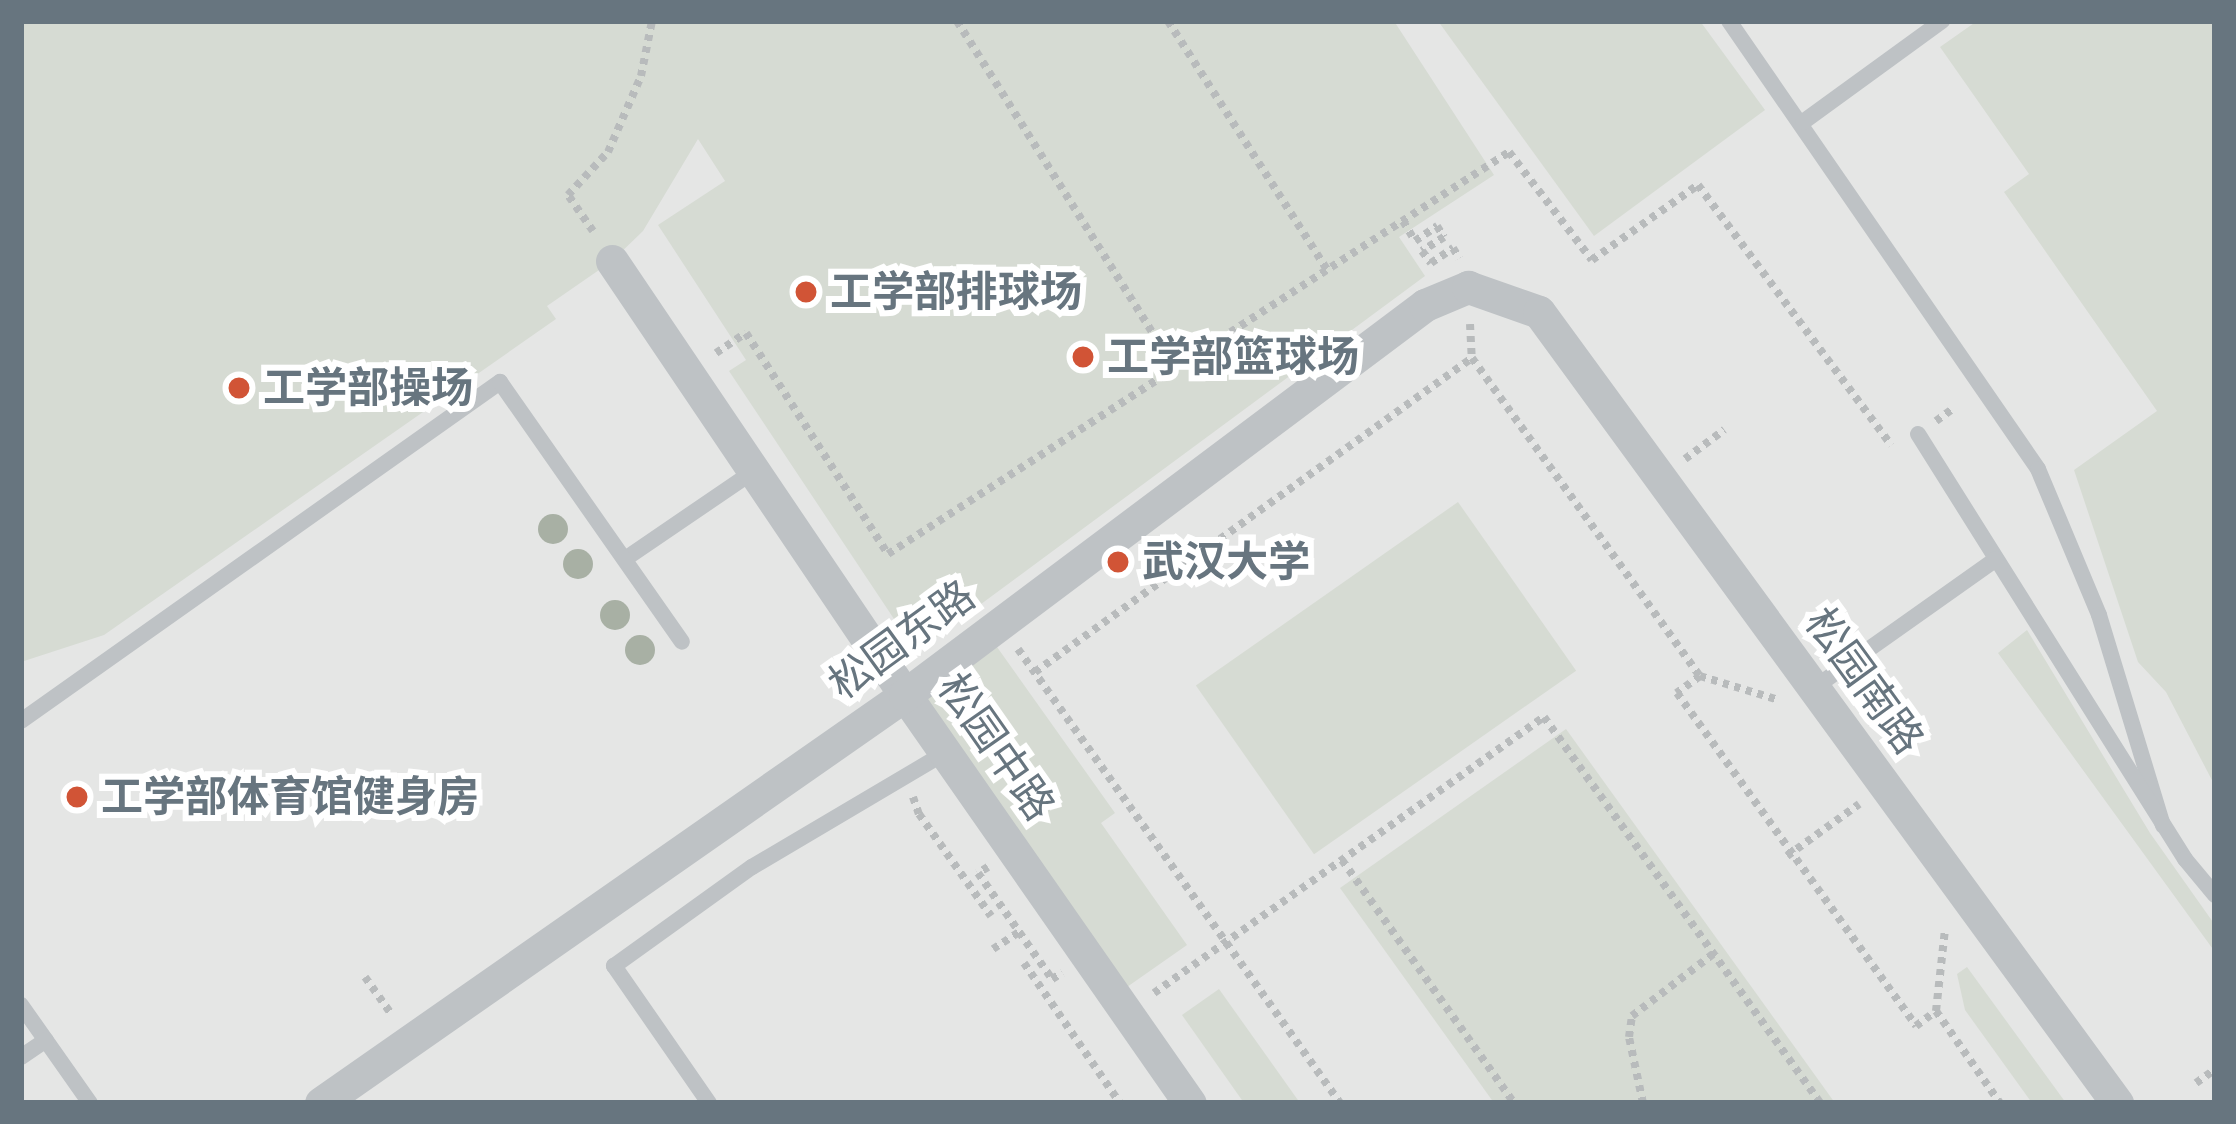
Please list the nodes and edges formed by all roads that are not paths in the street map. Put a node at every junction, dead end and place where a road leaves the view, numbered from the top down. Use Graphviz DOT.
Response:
graph roads {
  1 [pos="1729,21"];
  2 [pos="1942,21"];
  3 [pos="1803,122"];
  4 [pos="612,261"];
  5 [pos="1449,292"];
  6 [pos="1918,434"];
  7 [pos="754,471"];
  8 [pos="625,559"];
  9 [pos="1996,559"];
  10 [pos="682,642"];
  11 [pos="1814,688"];
  12 [pos="905,695"];
  13 [pos="21,721"];
  14 [pos="945,753"];
  15 [pos="2164,826"];
  16 [pos="2215,895"];
  17 [pos="21,1006"];
  18 [pos="46,1040"];
  19 [pos="21,1058"];
  20 [pos="90,1103"];
  21 [pos="321,1103"];
  22 [pos="709,1103"];
  23 [pos="1190,1103"];
  24 [pos="2117,1103"];
  1 -- 3 [label="lane"];
  2 -- 3 [label="lane"];
  3 -- 15 [label="lane"];
  4 -- 7 [label="street, 松园中路"];
  5 -- 11 [label="street, 松园南路"];
  5 -- 12 [label="street, 松园东路"];
  6 -- 9 [label="lane"];
  7 -- 8 [label="lane"];
  7 -- 12 [label="street, 松园中路"];
  8 -- 10 [label="lane"];
  8 -- 13 [label="lane"];
  9 -- 11 [label="lane"];
  9 -- 15 [label="lane"];
  11 -- 24 [label="street, 松园南路"];
  12 -- 14 [label="street, 松园中路"];
  12 -- 21 [label="street, 松园东路"];
  14 -- 22 [label="lane"];
  14 -- 23 [label="street, 松园中路"];
  15 -- 16 [label="lane"];
  17 -- 18 [label="lane"];
  18 -- 19 [label="lane"];
  18 -- 20 [label="lane"];
}
